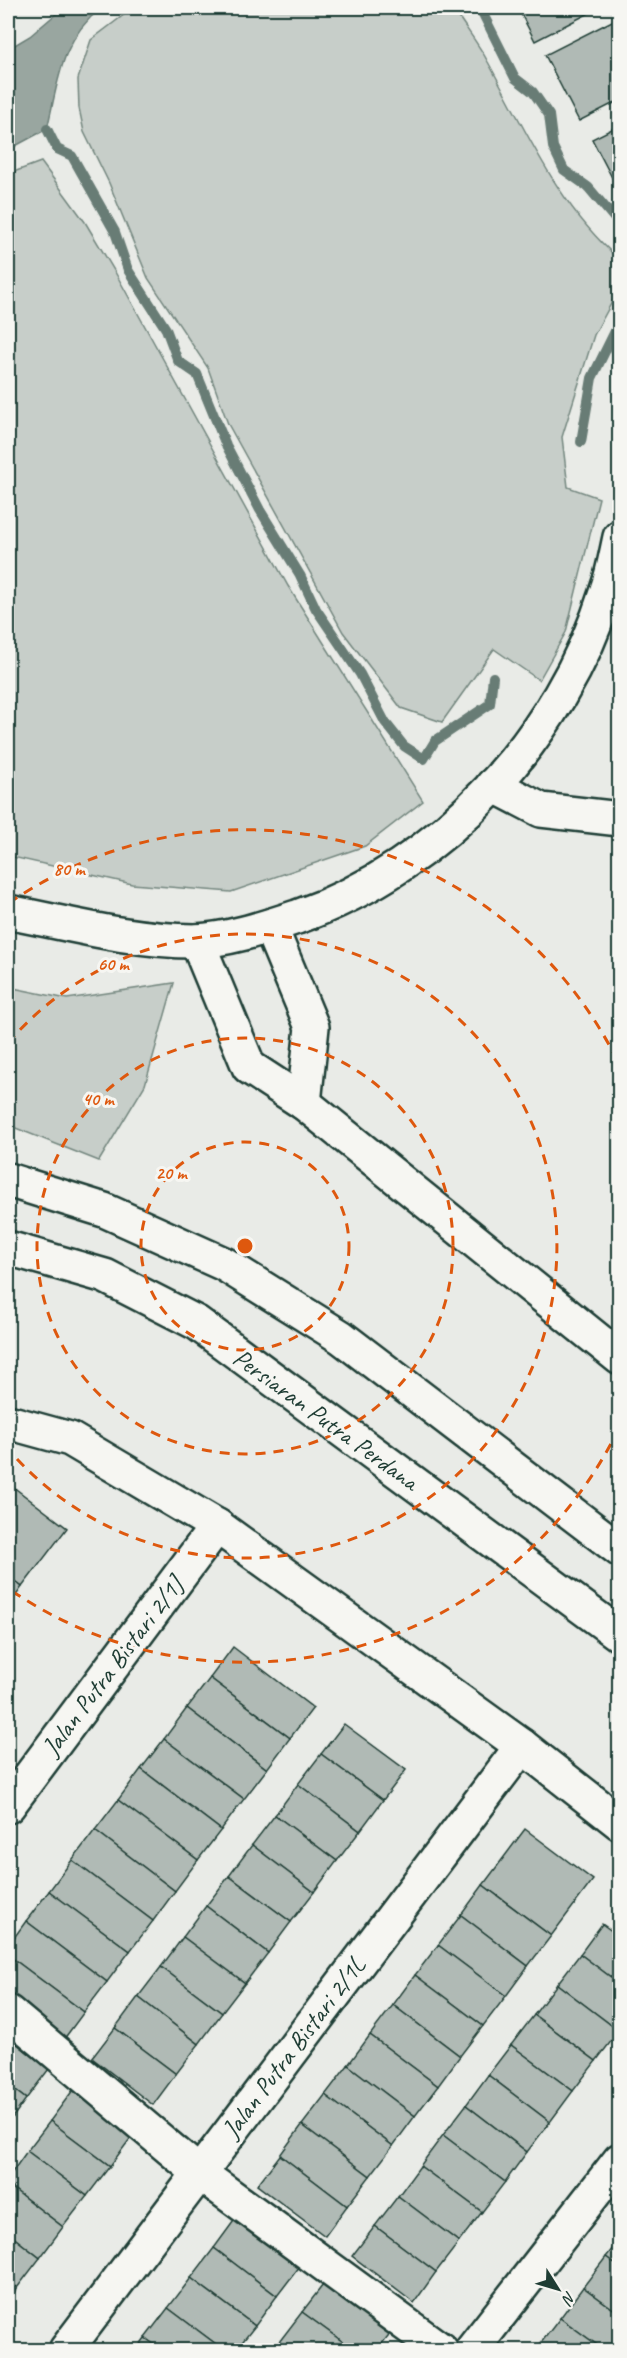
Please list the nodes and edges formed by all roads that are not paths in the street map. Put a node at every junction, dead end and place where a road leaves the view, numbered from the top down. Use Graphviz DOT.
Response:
graph roads {
  1 [pos="620,537"];
  2 [pos="493,785"];
  3 [pos="620,819"];
  4 [pos="8,912"];
  5 [pos="270,926"];
  6 [pos="197,941"];
  7 [pos="304,1103"];
  8 [pos="8,1180"];
  9 [pos="8,1248"];
  10 [pos="620,1358"];
  11 [pos="8,1422"];
  12 [pos="217,1526"];
  13 [pos="620,1550"];
  14 [pos="620,1635"];
  15 [pos="522,1746"];
  16 [pos="8,1806"];
  17 [pos="620,1823"];
  18 [pos="8,2012"];
  19 [pos="620,2160"];
  20 [pos="198,2172"];
  21 [pos="66,2350"];
  22 [pos="441,2350"];
  23 [pos="472,2350"];
  1 -- 2 [label="street"];
  2 -- 3 [label="street"];
  2 -- 5 [label="street"];
  4 -- 6 [label="street"];
  5 -- 6 [label="street"];
  5 -- 7 [label="street"];
  6 -- 7 [label="street"];
  7 -- 10 [label="street"];
  8 -- 13 [label="street"];
  9 -- 14 [label="street, Persiaran Putra Perdana"];
  11 -- 12 [label="street"];
  12 -- 15 [label="street"];
  12 -- 16 [label="street, Jalan Putra Bistari 2/1J"];
  15 -- 17 [label="street"];
  15 -- 20 [label="street, Jalan Putra Bistari 2/1L"];
  18 -- 20 [label="street"];
  19 -- 23 [label="street"];
  20 -- 21 [label="street, Jalan Putra Bistari 2/1L"];
  20 -- 22 [label="street"];
}
